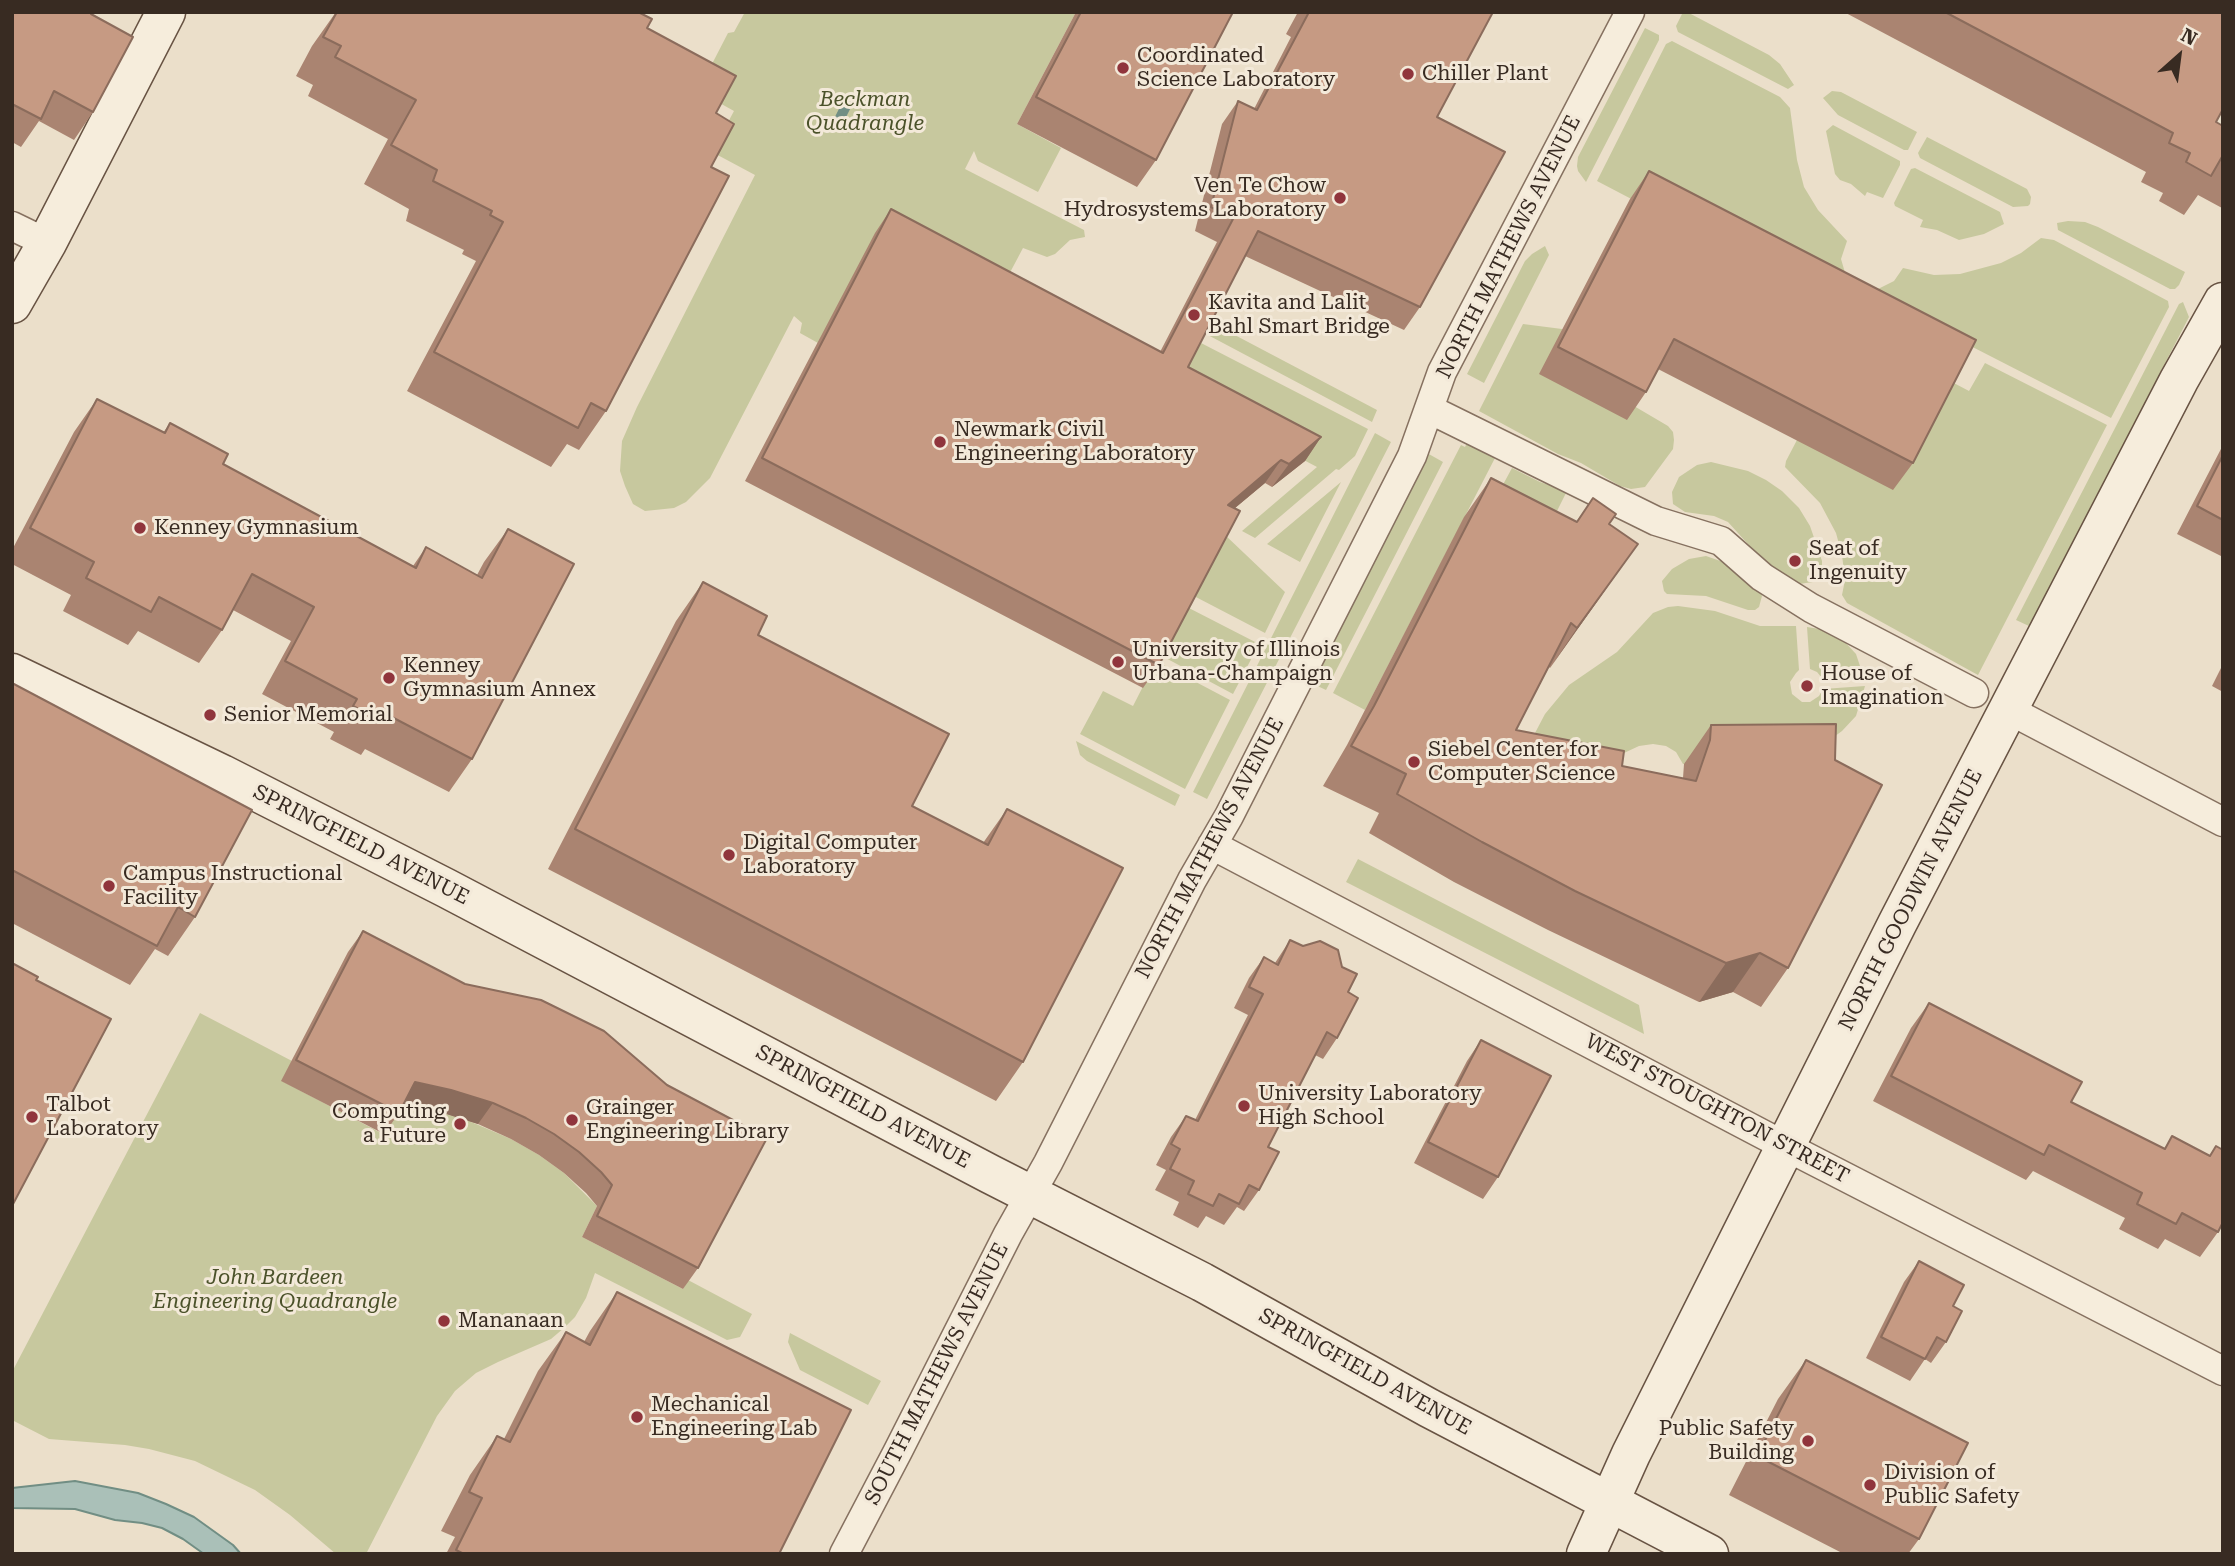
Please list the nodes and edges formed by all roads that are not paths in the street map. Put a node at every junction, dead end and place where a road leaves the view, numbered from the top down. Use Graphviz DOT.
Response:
graph roads {
  1 [pos="166,12"];
  2 [pos="1630,12"];
  3 [pos="12,226"];
  4 [pos="47,243"];
  5 [pos="2223,302"];
  6 [pos="12,304"];
  7 [pos="1429,409"];
  8 [pos="12,673"];
  9 [pos="1974,693"];
  10 [pos="2009,710"];
  11 [pos="2223,822"];
  12 [pos="1212,845"];
  13 [pos="1785,1146"];
  14 [pos="1030,1195"];
  15 [pos="2223,1371"];
  16 [pos="1609,1502"];
  17 [pos="844,1554"];
  18 [pos="1586,1554"];
  19 [pos="1709,1554"];
  1 -- 4 [label="street"];
  2 -- 7 [label="street, NORTH MATHEWS AVENUE"];
  3 -- 4 [label="street"];
  4 -- 6 [label="street"];
  5 -- 10 [label="street, NORTH GOODWIN AVENUE"];
  7 -- 9 [label="street"];
  7 -- 12 [label="street, NORTH MATHEWS AVENUE"];
  8 -- 14 [label="street, SPRINGFIELD AVENUE"];
  10 -- 11 [label="street"];
  10 -- 13 [label="street, NORTH GOODWIN AVENUE"];
  12 -- 13 [label="street, WEST STOUGHTON STREET"];
  12 -- 14 [label="street, NORTH MATHEWS AVENUE"];
  13 -- 15 [label="street, WEST STOUGHTON STREET"];
  13 -- 16 [label="street, NORTH GOODWIN AVENUE"];
  14 -- 16 [label="street, SPRINGFIELD AVENUE"];
  14 -- 17 [label="street, SOUTH MATHEWS AVENUE"];
  16 -- 18 [label="street, NORTH GOODWIN AVENUE"];
  16 -- 19 [label="street, SPRINGFIELD AVENUE"];
}
